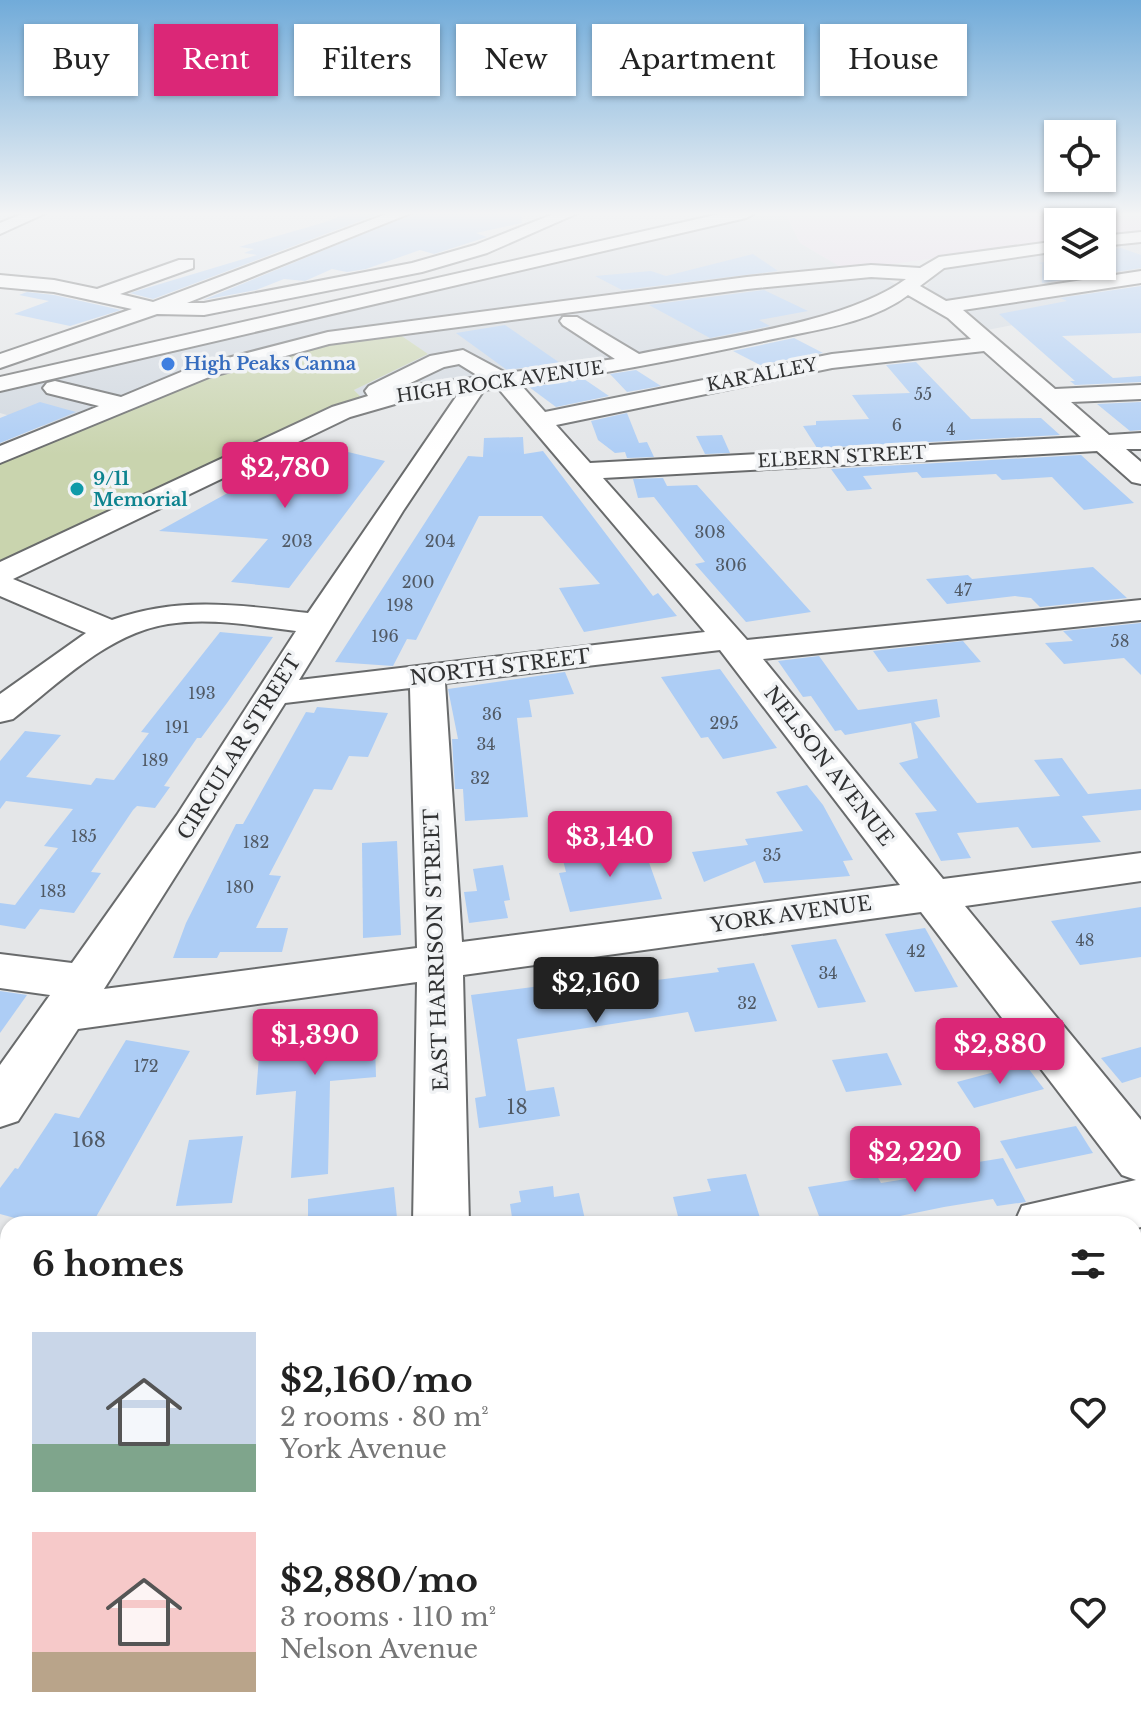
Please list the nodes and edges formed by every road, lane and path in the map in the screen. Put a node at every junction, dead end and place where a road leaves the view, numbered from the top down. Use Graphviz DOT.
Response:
graph roads {
  1 [pos="91,294"];
  2 [pos="104,294"];
  3 [pos="192,294"];
  4 [pos="287,294"];
  5 [pos="350,294"];
  6 [pos="394,294"];
  7 [pos="641,294"];
  8 [pos="795,294"];
  9 [pos="835,294"];
  10 [pos="910,294"];
  11 [pos="917,294"];
  12 [pos="938,294"];
  13 [pos="1050,294"];
  14 [pos="100,295"];
  15 [pos="914,298"];
  16 [pos="1052,299"];
  17 [pos="858,304"];
  18 [pos="155,308"];
  19 [pos="951,312"];
  20 [pos="570,321"];
  21 [pos="807,325"];
  22 [pos="690,330"];
  23 [pos="873,330"];
  24 [pos="988,344"];
  25 [pos="718,345"];
  26 [pos="859,351"];
  27 [pos="0,361"];
  28 [pos="636,362"];
  29 [pos="132,370"];
  30 [pos="0,373"];
  31 [pos="177,382"];
  32 [pos="0,384"];
  33 [pos="490,384"];
  34 [pos="48,392"];
  35 [pos="1141,392"];
  36 [pos="1048,396"];
  37 [pos="111,409"];
  38 [pos="538,421"];
  39 [pos="0,423"];
  40 [pos="44,438"];
  41 [pos="1141,441"];
  42 [pos="1102,443"];
  43 [pos="0,455"];
  44 [pos="581,471"];
  45 [pos="1141,476"];
  46 [pos="0,574"];
  47 [pos="0,585"];
  48 [pos="1141,610"];
  49 [pos="317,624"];
  50 [pos="112,632"];
  51 [pos="733,645"];
  52 [pos="427,676"];
  53 [pos="271,694"];
  54 [pos="0,711"];
  55 [pos="1141,867"];
  56 [pos="931,894"];
  57 [pos="440,964"];
  58 [pos="0,971"];
  59 [pos="71,998"];
  60 [pos="0,1106"];
  61 [pos="1141,1159"];
  62 [pos="441,1216"];
  1 -- 14 [label="street"];
  2 -- 14 [label="street"];
  3 -- 18 [label="street"];
  4 -- 18 [label="street"];
  5 -- 30 [label="highway"];
  6 -- 32 [label="highway"];
  7 -- 31 [label="street"];
  8 -- 17 [label="street"];
  9 -- 17 [label="street"];
  10 -- 15 [label="street"];
  11 -- 15 [label="street"];
  12 -- 15 [label="street"];
  13 -- 19 [label="street"];
  14 -- 18 [label="street"];
  15 -- 17 [label="street, HIGH ROCK AVENUE"];
  15 -- 19 [label="street"];
  15 -- 23 [label="street"];
  16 -- 19 [label="street"];
  17 -- 21 [label="street, HIGH ROCK AVENUE"];
  18 -- 27 [label="street"];
  19 -- 24 [label="street"];
  20 -- 28 [label="street"];
  21 -- 25 [label="street, HIGH ROCK AVENUE"];
  21 -- 26 [label="street"];
  22 -- 25 [label="street"];
  24 -- 36 [label="street"];
  24 -- 38 [label="street, KAR ALLEY"];
  25 -- 28 [label="street, HIGH ROCK AVENUE"];
  28 -- 33 [label="street, HIGH ROCK AVENUE"];
  29 -- 31 [label="street"];
  31 -- 37 [label="street"];
  33 -- 38 [label="street, NELSON AVENUE"];
  33 -- 46 [label="street, HIGH ROCK AVENUE"];
  33 -- 49 [label="street, CIRCULAR STREET"];
  34 -- 37 [label="street"];
  35 -- 36 [label="street"];
  36 -- 42 [label="street"];
  37 -- 40 [label="street"];
  38 -- 44 [label="street, NELSON AVENUE"];
  39 -- 40 [label="street"];
  40 -- 43 [label="street"];
  41 -- 42 [label="street, ELBERN STREET"];
  42 -- 44 [label="street, ELBERN STREET"];
  42 -- 45 [label="street"];
  44 -- 51 [label="street, NELSON AVENUE"];
  47 -- 50 [label="street"];
  48 -- 51 [label="street, NORTH STREET"];
  49 -- 50 [label="street"];
  49 -- 53 [label="street, CIRCULAR STREET"];
  50 -- 54 [label="street"];
  51 -- 52 [label="street, NORTH STREET"];
  51 -- 56 [label="street, NELSON AVENUE"];
  52 -- 53 [label="street, NORTH STREET"];
  52 -- 57 [label="street, EAST HARRISON STREET"];
  53 -- 59 [label="street, CIRCULAR STREET"];
  55 -- 56 [label="street, YORK AVENUE"];
  56 -- 57 [label="street, YORK AVENUE"];
  56 -- 61 [label="street, NELSON AVENUE"];
  57 -- 59 [label="street, YORK AVENUE"];
  57 -- 62 [label="street, EAST HARRISON STREET"];
  58 -- 59 [label="street, YORK AVENUE"];
  59 -- 60 [label="street, CIRCULAR STREET"];
}
